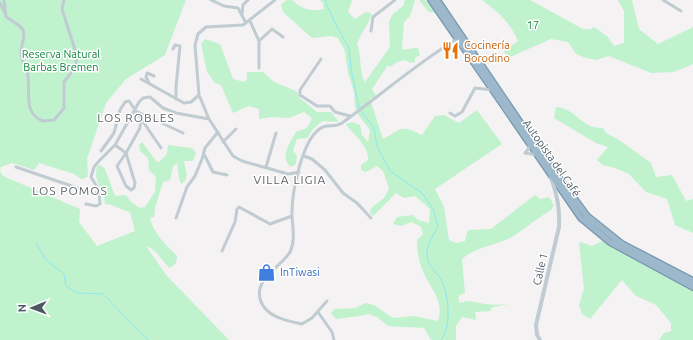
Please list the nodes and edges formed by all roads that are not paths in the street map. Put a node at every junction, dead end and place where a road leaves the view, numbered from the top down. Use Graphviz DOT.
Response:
graph roads {
  1 [pos="4,0"];
  2 [pos="64,0"];
  3 [pos="211,0"];
  4 [pos="248,0"];
  5 [pos="275,0"];
  6 [pos="395,0"];
  7 [pos="431,0"];
  8 [pos="438,0"];
  9 [pos="663,0"];
  10 [pos="0,3"];
  11 [pos="681,11"];
  12 [pos="242,16"];
  13 [pos="6,17"];
  14 [pos="248,22"];
  15 [pos="371,31"];
  16 [pos="284,37"];
  17 [pos="458,38"];
  18 [pos="260,41"];
  19 [pos="173,49"];
  20 [pos="321,59"];
  21 [pos="259,68"];
  22 [pos="154,76"];
  23 [pos="141,80"];
  24 [pos="148,83"];
  25 [pos="493,90"];
  26 [pos="199,95"];
  27 [pos="176,99"];
  28 [pos="136,108"];
  29 [pos="138,112"];
  30 [pos="450,113"];
  31 [pos="350,116"];
  32 [pos="141,117"];
  33 [pos="209,119"];
  34 [pos="236,129"];
  35 [pos="218,132"];
  36 [pos="183,133"];
  37 [pos="276,133"];
  38 [pos="223,142"];
  39 [pos="529,143"];
  40 [pos="115,145"];
  41 [pos="161,148"];
  42 [pos="101,151"];
  43 [pos="126,153"];
  44 [pos="204,154"];
  45 [pos="537,155"];
  46 [pos="304,156"];
  47 [pos="16,167"];
  48 [pos="266,168"];
  49 [pos="298,172"];
  50 [pos="549,172"];
  51 [pos="227,175"];
  52 [pos="99,190"];
  53 [pos="559,200"];
  54 [pos="569,200"];
  55 [pos="86,204"];
  56 [pos="292,216"];
  57 [pos="176,218"];
  58 [pos="371,218"];
  59 [pos="222,251"];
  60 [pos="693,281"];
  61 [pos="693,287"];
  62 [pos="327,301"];
  63 [pos="318,312"];
  64 [pos="334,340"];
  65 [pos="540,340"];
  1 -- 13 [label="street"];
  2 -- 13 [label="street"];
  3 -- 12 [label="street"];
  4 -- 12 [label="street"];
  5 -- 14 [label="street"];
  6 -- 15 [label="street"];
  7 -- 17 [label="highway, Autopista del Café"];
  8 -- 60 [label="highway, Autopista del Café"];
  9 -- 11 [label="street"];
  10 -- 13 [label="street"];
  12 -- 14 [label="street"];
  14 -- 18 [label="street"];
  14 -- 26 [label="street"];
  16 -- 18 [label="street"];
  17 -- 25 [label="highway, Autopista del Café"];
  17 -- 31 [label="street"];
  18 -- 21 [label="street"];
  19 -- 27 [label="street"];
  20 -- 31 [label="street"];
  22 -- 24 [label="street"];
  23 -- 24 [label="street"];
  24 -- 27 [label="street"];
  25 -- 30 [label="street"];
  25 -- 39 [label="highway, Autopista del Café"];
  26 -- 27 [label="street"];
  26 -- 33 [label="street"];
  28 -- 29 [label="street"];
  28 -- 33 [label="street"];
  28 -- 40 [label="street"];
  28 -- 42 [label="street"];
  29 -- 32 [label="street"];
  29 -- 36 [label="street"];
  31 -- 46 [label="street"];
  32 -- 41 [label="street"];
  32 -- 43 [label="street"];
  33 -- 35 [label="street"];
  34 -- 38 [label="street"];
  35 -- 38 [label="street"];
  35 -- 44 [label="street"];
  37 -- 48 [label="street"];
  38 -- 48 [label="street"];
  39 -- 45 [label="highway, Autopista del Café"];
  39 -- 45 [label="street"];
  40 -- 43 [label="street"];
  40 -- 52 [label="street"];
  43 -- 43 [label="street"];
  44 -- 51 [label="street"];
  44 -- 57 [label="street"];
  45 -- 50 [label="highway, Autopista del Café"];
  46 -- 49 [label="street"];
  46 -- 58 [label="street"];
  47 -- 52 [label="street"];
  48 -- 49 [label="street"];
  49 -- 56 [label="street"];
  50 -- 53 [label="street, Calle 1"];
  50 -- 54 [label="highway, Autopista del Café"];
  52 -- 55 [label="street"];
  53 -- 54 [label="street"];
  53 -- 65 [label="street, Calle 1"];
  54 -- 61 [label="highway, Autopista del Café"];
  56 -- 59 [label="street"];
  56 -- 63 [label="street"];
  62 -- 63 [label="street"];
  63 -- 64 [label="street"];
}
